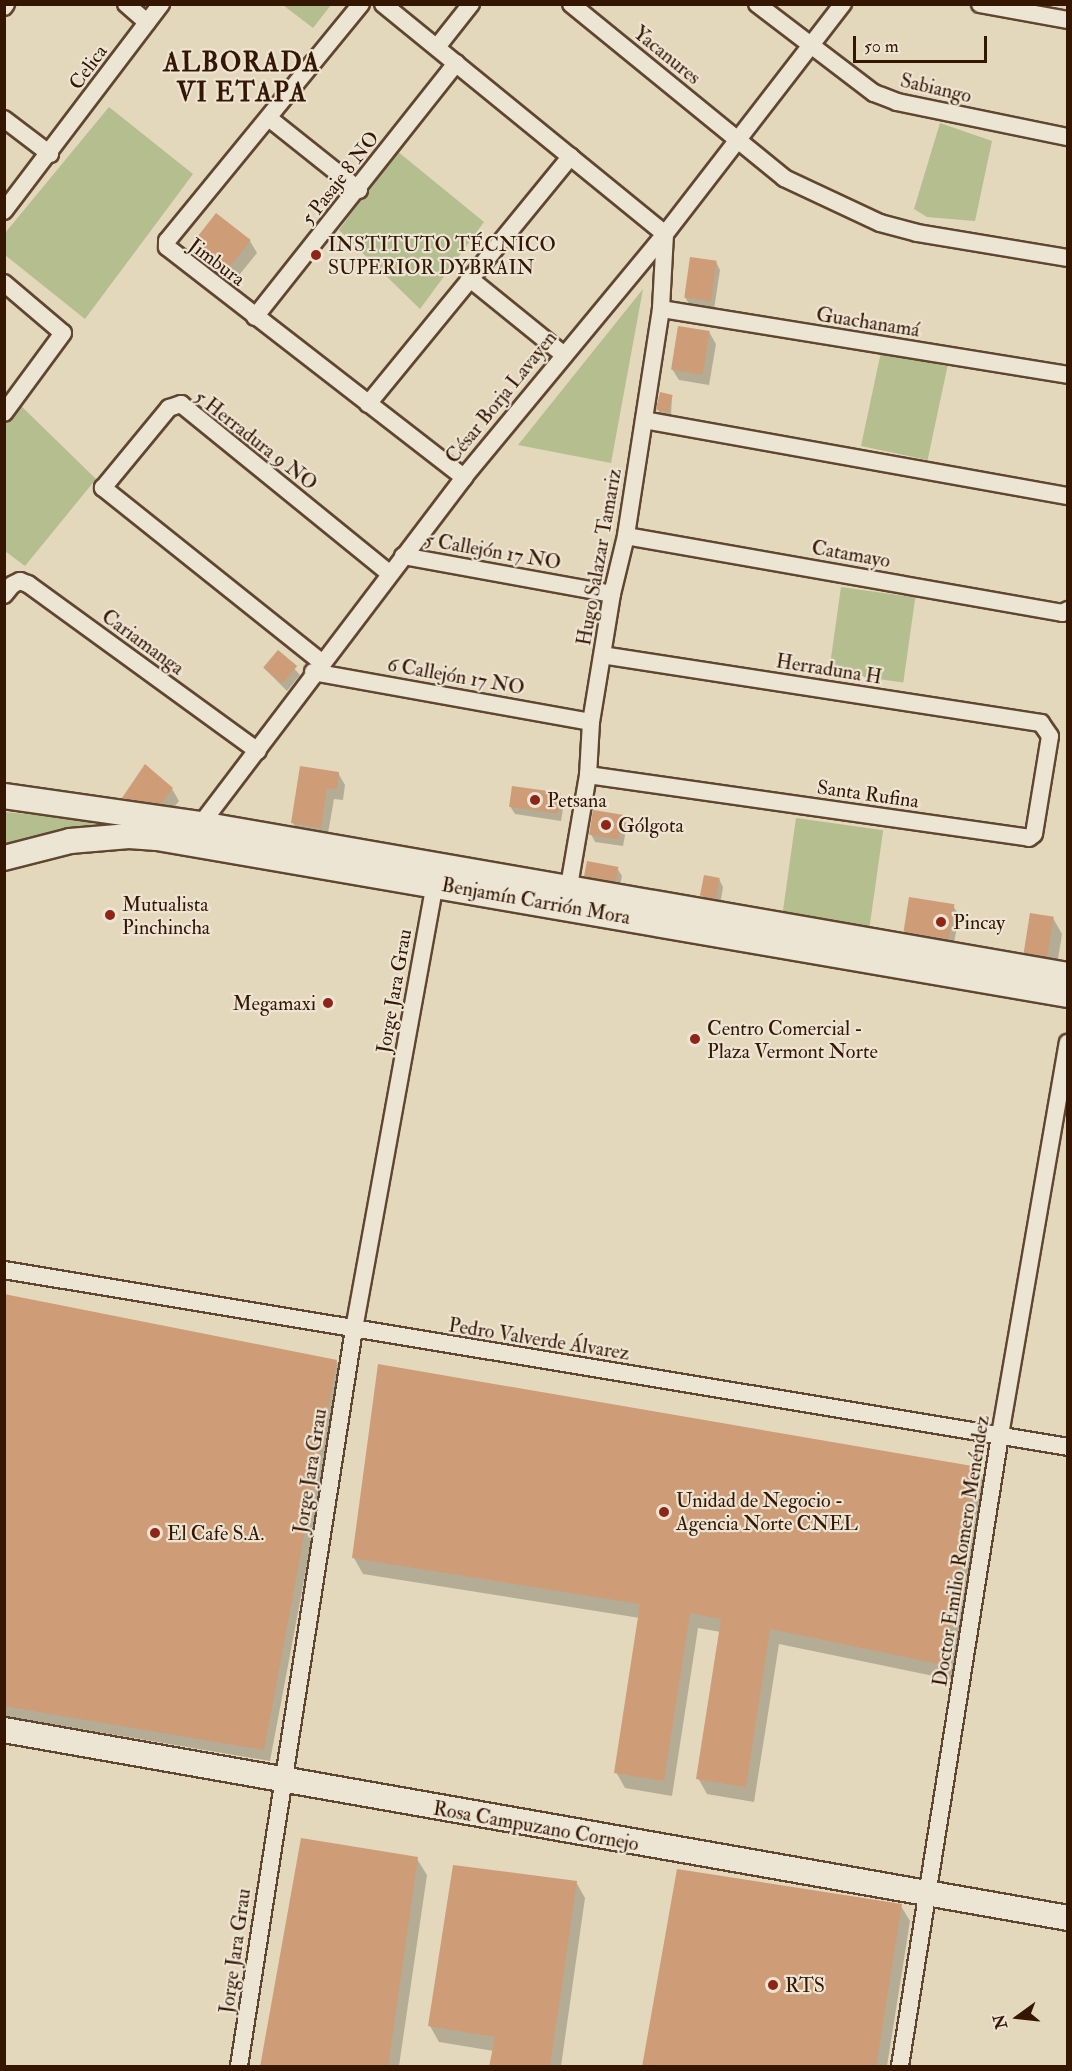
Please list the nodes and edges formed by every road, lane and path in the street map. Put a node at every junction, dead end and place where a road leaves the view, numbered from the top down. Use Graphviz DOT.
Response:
graph roads {
  1 [pos="126,4"];
  2 [pos="161,4"];
  3 [pos="361,4"];
  4 [pos="383,4"];
  5 [pos="471,4"];
  6 [pos="571,4"];
  7 [pos="757,4"];
  8 [pos="843,4"];
  9 [pos="980,4"];
  10 [pos="1048,11"];
  11 [pos="1068,20"];
  12 [pos="147,22"];
  13 [pos="809,46"];
  14 [pos="437,47"];
  15 [pos="456,63"];
  16 [pos="4,119"];
  17 [pos="270,119"];
  18 [pos="1068,137"];
  19 [pos="736,138"];
  20 [pos="50,154"];
  21 [pos="571,156"];
  22 [pos="358,190"];
  23 [pos="4,210"];
  24 [pos="665,234"];
  25 [pos="1068,258"];
  26 [pos="469,278"];
  27 [pos="4,283"];
  28 [pos="661,309"];
  29 [pos="255,316"];
  30 [pos="563,354"];
  31 [pos="1068,375"];
  32 [pos="368,404"];
  33 [pos="4,413"];
  34 [pos="644,420"];
  35 [pos="464,477"];
  36 [pos="1068,496"];
  37 [pos="626,536"];
  38 [pos="403,556"];
  39 [pos="389,573"];
  40 [pos="612,594"];
  41 [pos="4,595"];
  42 [pos="1068,610"];
  43 [pos="603,655"];
  44 [pos="317,667"];
  45 [pos="591,722"];
  46 [pos="1047,728"];
  47 [pos="258,751"];
  48 [pos="588,775"];
  49 [pos="4,796"];
  50 [pos="201,824"];
  51 [pos="4,858"];
  52 [pos="435,883"];
  53 [pos="569,886"];
  54 [pos="1068,975"];
  55 [pos="1068,995"];
  56 [pos="1068,1043"];
  57 [pos="4,1270"];
  58 [pos="354,1329"];
  59 [pos="1000,1435"];
  60 [pos="1068,1447"];
  61 [pos="4,1730"];
  62 [pos="282,1781"];
  63 [pos="928,1894"];
  64 [pos="1068,1918"];
  65 [pos="239,2067"];
  66 [pos="900,2067"];
  1 -- 12 [label="street"];
  2 -- 12 [label="street, Celica"];
  3 -- 17 [label="street, Jimbura"];
  4 -- 14 [label="street"];
  5 -- 14 [label="street"];
  6 -- 19 [label="street, Yacanures"];
  7 -- 13 [label="street"];
  8 -- 13 [label="street, César Borja Lavayen"];
  9 -- 10 [label="street"];
  10 -- 11 [label="street"];
  12 -- 20 [label="street, Celica"];
  13 -- 18 [label="street, Sabiango"];
  13 -- 19 [label="street, César Borja Lavayen"];
  14 -- 15 [label="street"];
  15 -- 21 [label="street"];
  15 -- 22 [label="street, 5 Pasaje 8 NO"];
  16 -- 20 [label="street"];
  17 -- 22 [label="street"];
  17 -- 29 [label="street, Jimbura"];
  19 -- 24 [label="street, César Borja Lavayen"];
  19 -- 25 [label="street"];
  20 -- 23 [label="street, Celica"];
  21 -- 24 [label="street"];
  21 -- 26 [label="street"];
  22 -- 29 [label="street, 5 Pasaje 8 NO"];
  24 -- 28 [label="street, Hugo Salazar Tamariz"];
  24 -- 30 [label="street, César Borja Lavayen"];
  26 -- 30 [label="street"];
  26 -- 32 [label="street"];
  27 -- 33 [label="street"];
  28 -- 31 [label="street, Guachanamá"];
  28 -- 34 [label="street, Hugo Salazar Tamariz"];
  29 -- 32 [label="street, Jimbura"];
  30 -- 35 [label="street, César Borja Lavayen"];
  32 -- 35 [label="street, Jimbura"];
  34 -- 36 [label="street"];
  34 -- 37 [label="street, Hugo Salazar Tamariz"];
  35 -- 38 [label="street, César Borja Lavayen"];
  37 -- 40 [label="street, Hugo Salazar Tamariz"];
  37 -- 42 [label="street, Catamayo"];
  38 -- 39 [label="street, César Borja Lavayen"];
  38 -- 40 [label="street, 5 Callejón 17 NO"];
  39 -- 44 [label="street, César Borja Lavayen"];
  39 -- 44 [label="street, 5 Herradura 9 NO"];
  40 -- 43 [label="street, Hugo Salazar Tamariz"];
  41 -- 47 [label="street, Cariamanga"];
  43 -- 45 [label="street, Hugo Salazar Tamariz"];
  43 -- 46 [label="street, Herraduna H"];
  44 -- 45 [label="street, 6 Callejón 17 NO"];
  44 -- 47 [label="street, César Borja Lavayen"];
  45 -- 48 [label="street, Hugo Salazar Tamariz"];
  46 -- 48 [label="street, Santa Rufina"];
  47 -- 50 [label="street, César Borja Lavayen"];
  48 -- 53 [label="street, Hugo Salazar Tamariz"];
  49 -- 50 [label="main road, Benjamín Carrión Mora"];
  50 -- 53 [label="main road, Benjamín Carrión Mora"];
  51 -- 52 [label="main road, Benjamín Carrión Mora"];
  52 -- 55 [label="main road, Benjamín Carrión Mora"];
  52 -- 58 [label="street, Jorge Jara Grau"];
  53 -- 54 [label="main road, Benjamín Carrión Mora"];
  56 -- 59 [label="street, Doctor Emilio Romero Menéndez"];
  57 -- 58 [label="street, Pedro Valverde Álvarez"];
  58 -- 59 [label="street, Pedro Valverde Álvarez"];
  58 -- 62 [label="street, Jorge Jara Grau"];
  59 -- 60 [label="street, Pedro Valverde Álvarez"];
  59 -- 63 [label="street, Doctor Emilio Romero Menéndez"];
  61 -- 62 [label="main road, Rosa Campuzano Cornejo"];
  62 -- 63 [label="main road, Rosa Campuzano Cornejo"];
  62 -- 65 [label="street, Jorge Jara Grau"];
  63 -- 64 [label="main road, Rosa Campuzano Cornejo"];
  63 -- 66 [label="street, Doctor Emilio Romero Menéndez"];
}
